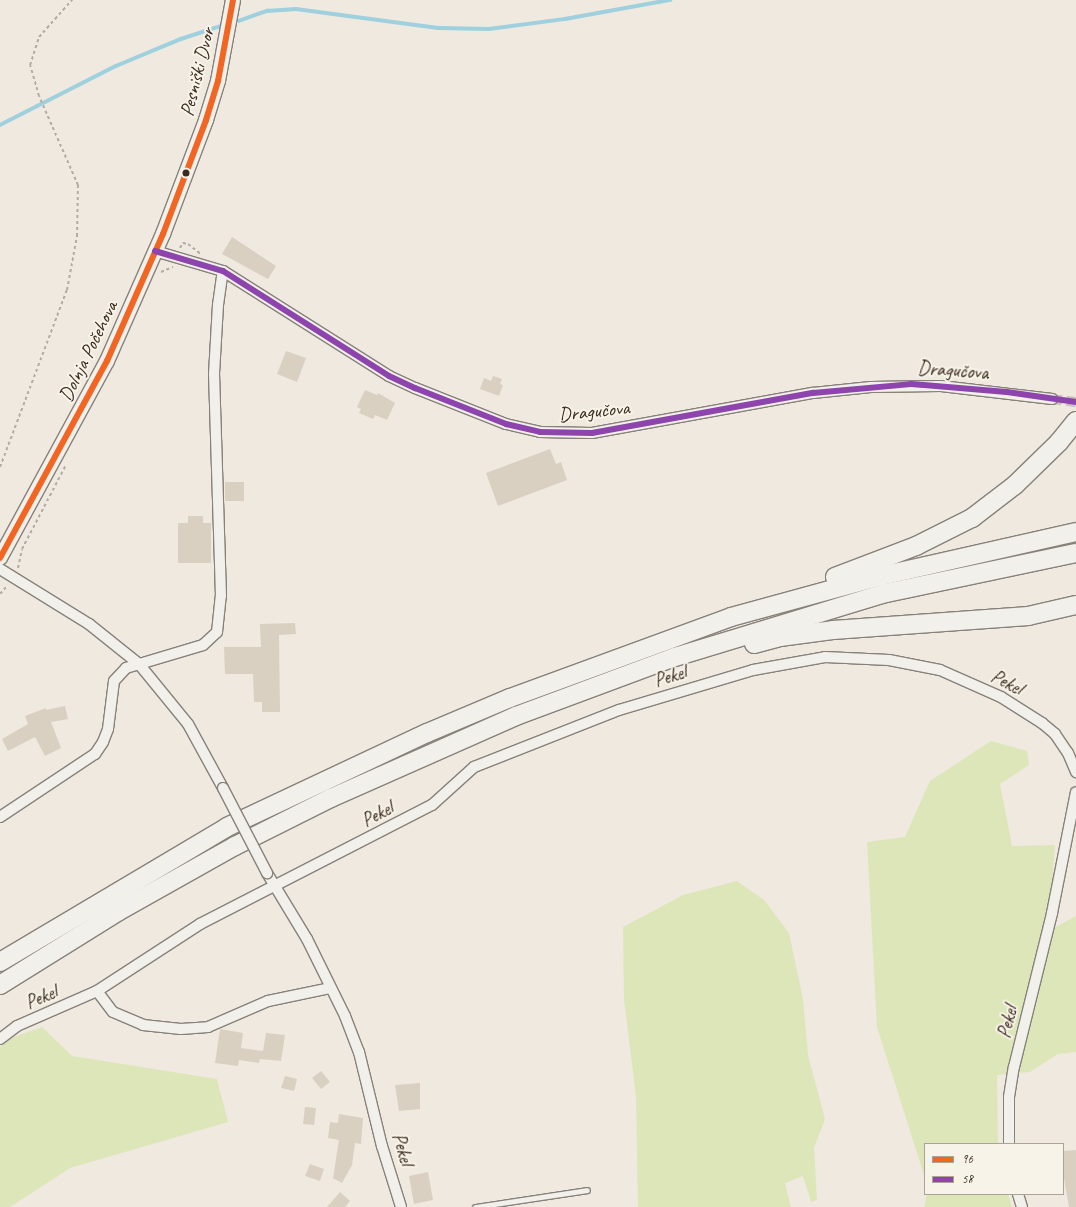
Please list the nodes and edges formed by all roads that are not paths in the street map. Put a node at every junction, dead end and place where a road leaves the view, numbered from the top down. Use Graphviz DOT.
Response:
graph roads {
  1 [pos="233,0"];
  2 [pos="195,154"];
  3 [pos="155,251"];
  4 [pos="223,271"];
  5 [pos="1052,399"];
  6 [pos="1076,421"];
  7 [pos="1076,532"];
  8 [pos="1076,553"];
  9 [pos="0,558"];
  10 [pos="0,569"];
  11 [pos="1076,605"];
  12 [pos="731,617"];
  13 [pos="675,657"];
  14 [pos="139,664"];
  15 [pos="1076,772"];
  16 [pos="1076,792"];
  17 [pos="0,817"];
  18 [pos="276,886"];
  19 [pos="0,962"];
  20 [pos="0,985"];
  21 [pos="330,988"];
  22 [pos="97,990"];
  23 [pos="0,1039"];
  24 [pos="1009,1143"];
  25 [pos="587,1190"];
  26 [pos="1018,1195"];
  27 [pos="401,1207"];
  28 [pos="475,1207"];
  29 [pos="1022,1207"];
  1 -- 2 [label="main road, Pesniški Dvor"];
  2 -- 3 [label="main road, Dolnja Počehova"];
  3 -- 4 [label="street, Dragučova"];
  3 -- 9 [label="main road, Dolnja Počehova"];
  4 -- 5 [label="street, Dragučova"];
  4 -- 14 [label="street"];
  6 -- 12 [label="highway"];
  7 -- 12 [label="highway"];
  8 -- 13 [label="highway"];
  10 -- 14 [label="street, Pekel"];
  11 -- 13 [label="highway"];
  12 -- 19 [label="highway"];
  13 -- 20 [label="highway"];
  14 -- 17 [label="street"];
  14 -- 18 [label="street, Pekel, bridge"];
  15 -- 18 [label="street, Pekel"];
  16 -- 24 [label="street, Pekel"];
  18 -- 21 [label="street, Pekel"];
  18 -- 22 [label="street, Pekel"];
  21 -- 22 [label="street"];
  21 -- 27 [label="street, Pekel"];
  22 -- 23 [label="street, Pekel"];
  25 -- 28 [label="lane"];
  26 -- 29 [label="street"];
}
